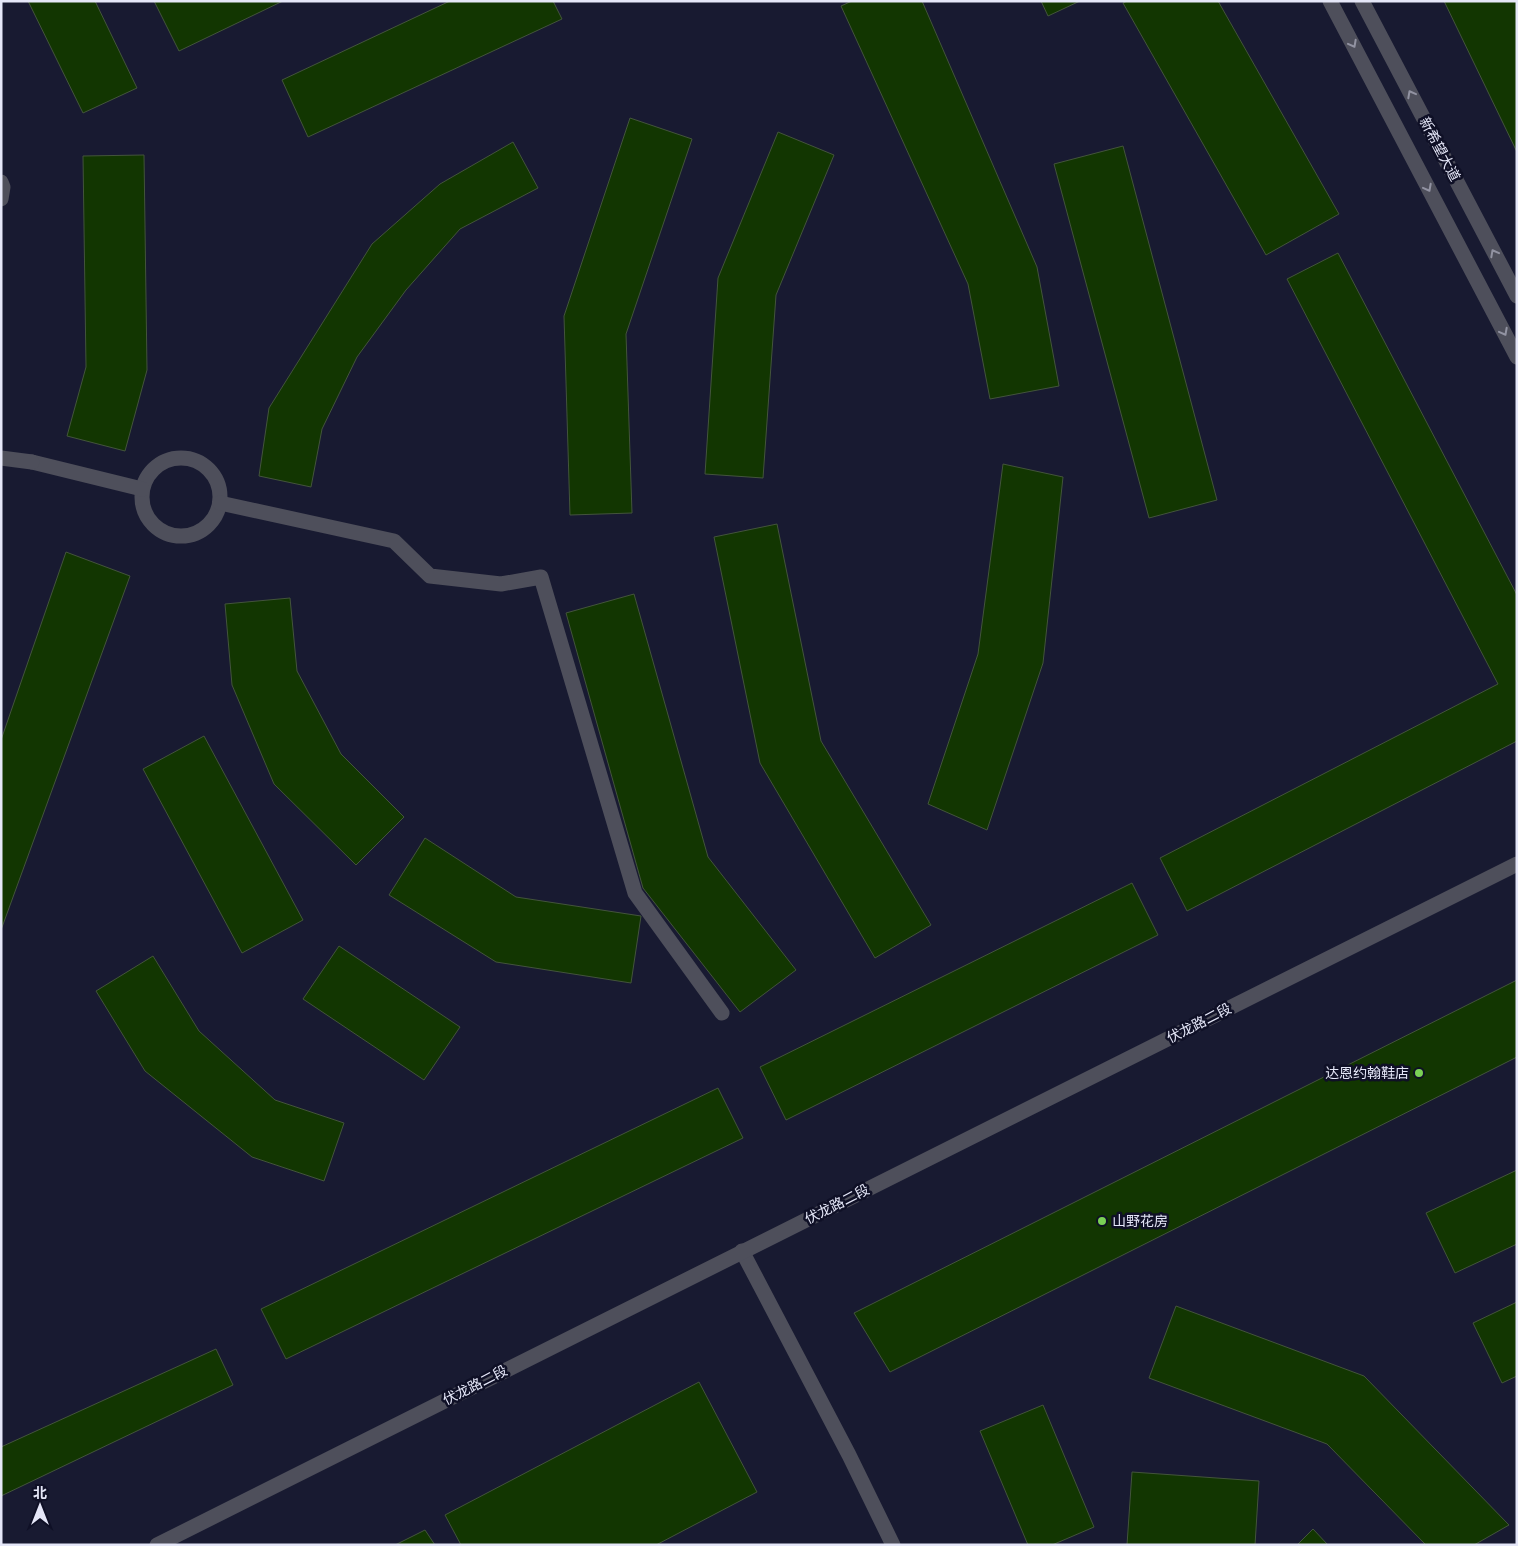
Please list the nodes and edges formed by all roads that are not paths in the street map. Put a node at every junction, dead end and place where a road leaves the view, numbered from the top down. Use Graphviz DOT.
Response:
graph roads {
  1 [pos="1330,1"];
  2 [pos="1362,1"];
  3 [pos="1,182"];
  4 [pos="1,198"];
  5 [pos="1517,296"];
  6 [pos="1517,358"];
  7 [pos="1,458"];
  8 [pos="142,489"];
  9 [pos="220,503"];
  10 [pos="1517,864"];
  11 [pos="722,1013"];
  12 [pos="742,1251"];
  13 [pos="157,1545"];
  14 [pos="893,1545"];
  1 -- 6 [label="street, one-way"];
  5 -- 2 [label="street, 新希望大道, one-way"];
  3 -- 4 [label="street"];
  7 -- 8 [label="street"];
  8 -- 9 [label="street"];
  8 -- 9 [label="street"];
  9 -- 11 [label="street"];
  10 -- 12 [label="street, 伏龙路二段"];
  12 -- 13 [label="street, 伏龙路二段"];
  12 -- 14 [label="street"];
}
